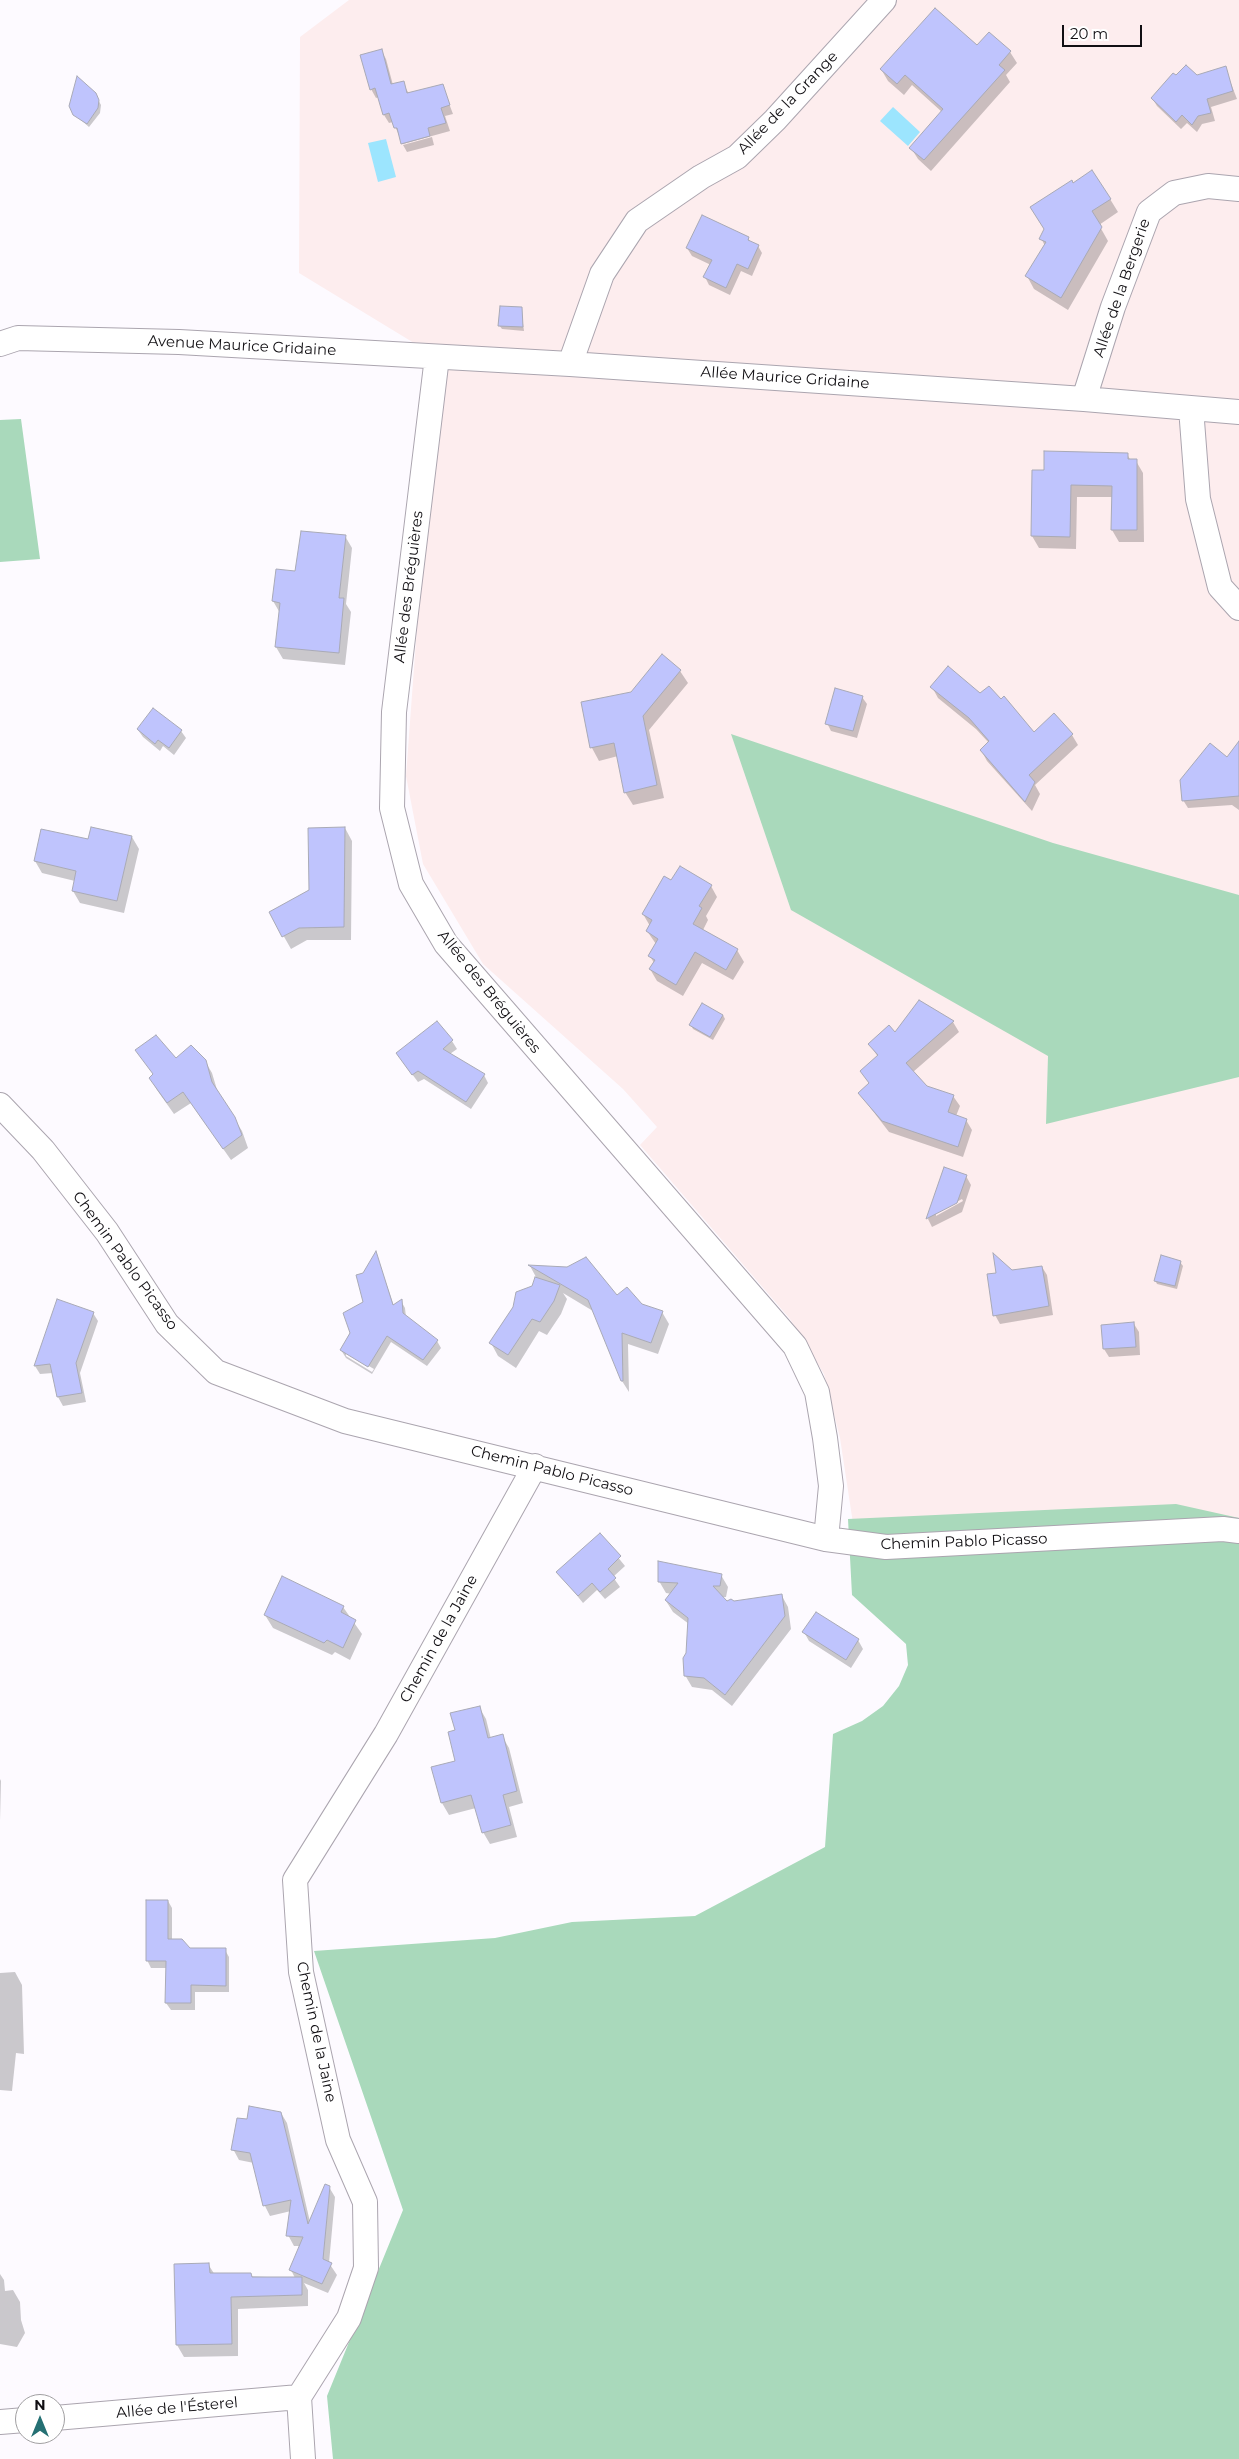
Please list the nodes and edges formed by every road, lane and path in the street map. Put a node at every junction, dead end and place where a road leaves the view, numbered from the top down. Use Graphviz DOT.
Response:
graph roads {
  1 [pos="884,0"];
  2 [pos="1239,189"];
  3 [pos="0,344"];
  4 [pos="437,357"];
  5 [pos="486,359"];
  6 [pos="570,364"];
  7 [pos="1084,399"];
  8 [pos="1191,408"];
  9 [pos="1239,412"];
  10 [pos="1239,608"];
  11 [pos="0,1105"];
  12 [pos="535,1466"];
  13 [pos="1239,1531"];
  14 [pos="826,1539"];
  15 [pos="299,2397"];
  16 [pos="65,2417"];
  17 [pos="15,2421"];
  18 [pos="0,2422"];
  19 [pos="303,2459"];
  1 -- 6 [label="street, Allée de la Grange"];
  2 -- 7 [label="street, Allée de la Bergerie"];
  3 -- 4 [label="street, Avenue Maurice Gridaine"];
  4 -- 5 [label="street, Avenue Maurice Gridaine"];
  4 -- 14 [label="street, Allée des Bréguières"];
  5 -- 6 [label="street, Allée Maurice Gridaine"];
  6 -- 7 [label="street, Allée Maurice Gridaine"];
  7 -- 8 [label="street, Allée Maurice Gridaine"];
  8 -- 9 [label="street, Allée Maurice Gridaine"];
  8 -- 10 [label="street"];
  11 -- 12 [label="street, Chemin Pablo Picasso"];
  12 -- 14 [label="street, Chemin Pablo Picasso"];
  12 -- 15 [label="street, Chemin de la Jaine"];
  13 -- 14 [label="street, Chemin Pablo Picasso"];
  15 -- 16 [label="street, Allée de l'Ésterel"];
  15 -- 19 [label="street"];
  17 -- 18 [label="street"];
}
